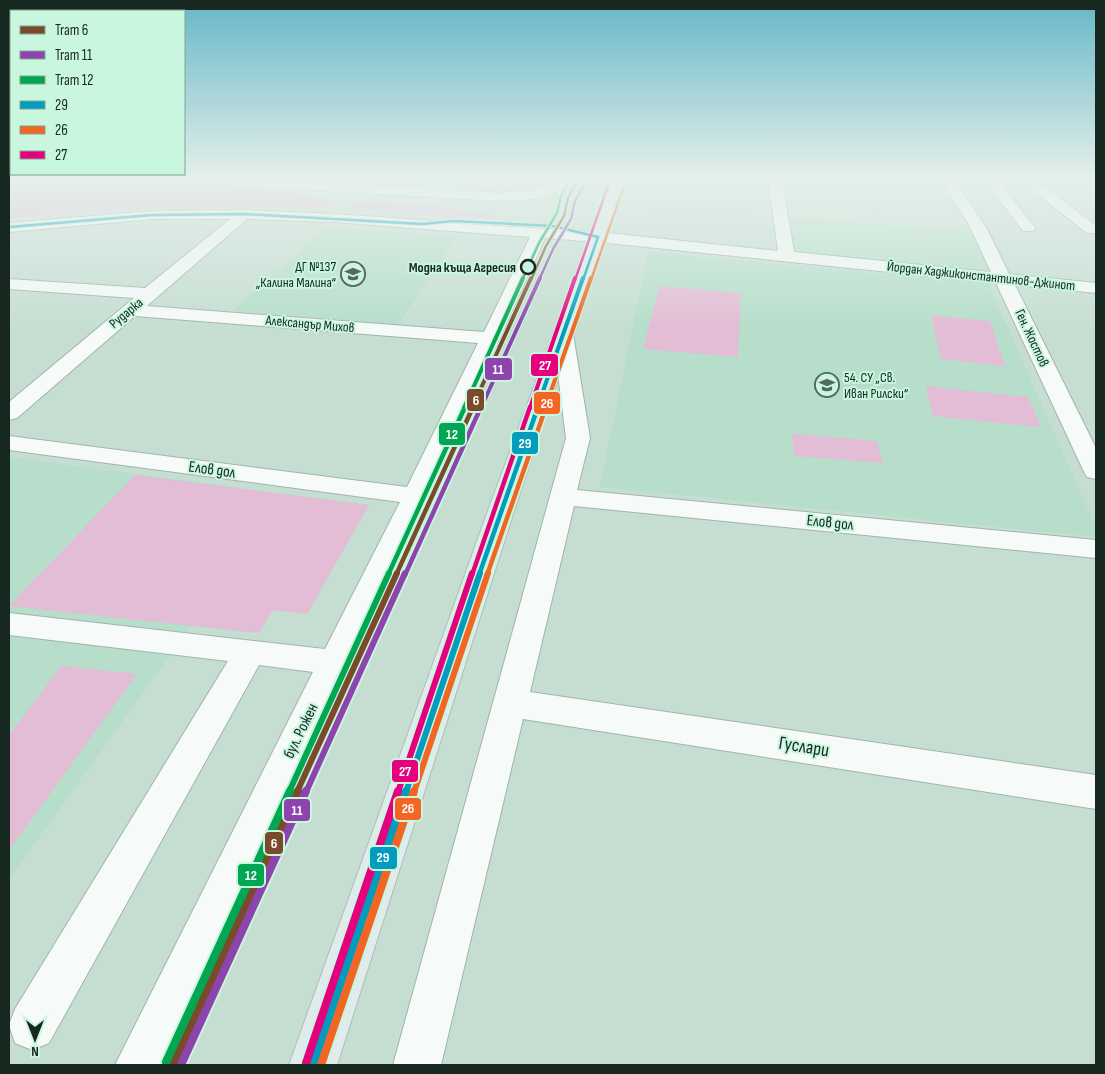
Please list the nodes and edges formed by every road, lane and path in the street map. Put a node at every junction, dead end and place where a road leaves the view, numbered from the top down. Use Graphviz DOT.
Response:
graph roads {
  1 [pos="225,230"];
  2 [pos="481,230"];
  3 [pos="570,230"];
  4 [pos="600,230"];
  5 [pos="783,230"];
  6 [pos="980,230"];
  7 [pos="538,234"];
  8 [pos="598,237"];
  9 [pos="787,256"];
  10 [pos="1004,278"];
  11 [pos="9,284"];
  12 [pos="1096,288"];
  13 [pos="149,294"];
  14 [pos="131,310"];
  15 [pos="563,334"];
  16 [pos="490,338"];
  17 [pos="9,413"];
  18 [pos="9,443"];
  19 [pos="1096,472"];
  20 [pos="416,496"];
  21 [pos="564,497"];
  22 [pos="1096,549"];
  23 [pos="9,624"];
  24 [pos="250,652"];
  25 [pos="335,662"];
  26 [pos="511,703"];
  27 [pos="1096,792"];
  28 [pos="32,1026"];
  29 [pos="139,1065"];
  30 [pos="313,1065"];
  31 [pos="417,1065"];
  1 -- 13 [label="street, Рударка"];
  2 -- 7 [label="street"];
  3 -- 8 [label="street"];
  4 -- 8 [label="main road"];
  5 -- 9 [label="street"];
  6 -- 10 [label="street, Ген. Жостов"];
  7 -- 8 [label="street"];
  7 -- 16 [label="street, бул. Рожен"];
  8 -- 9 [label="street, Йордан Хаджиконстантинов-Джинот"];
  8 -- 15 [label="main road"];
  9 -- 10 [label="street, Йордан Хаджиконстантинов-Джинот"];
  10 -- 12 [label="street, Йордан Хаджиконстантинов-Джинот"];
  10 -- 19 [label="street, Ген. Жостов"];
  11 -- 13 [label="street"];
  13 -- 14 [label="street, Рударка"];
  14 -- 16 [label="street, Александър Михов"];
  14 -- 17 [label="street, Рударка"];
  15 -- 21 [label="street"];
  15 -- 30 [label="main road"];
  16 -- 20 [label="street, бул. Рожен"];
  18 -- 20 [label="street, Елов дол"];
  20 -- 25 [label="street, бул. Рожен"];
  21 -- 22 [label="street, Елов дол"];
  21 -- 26 [label="street"];
  23 -- 24 [label="street"];
  24 -- 25 [label="street"];
  24 -- 28 [label="street"];
  25 -- 29 [label="street, бул. Рожен"];
  26 -- 27 [label="street, Гуслари"];
  26 -- 31 [label="street"];
}
